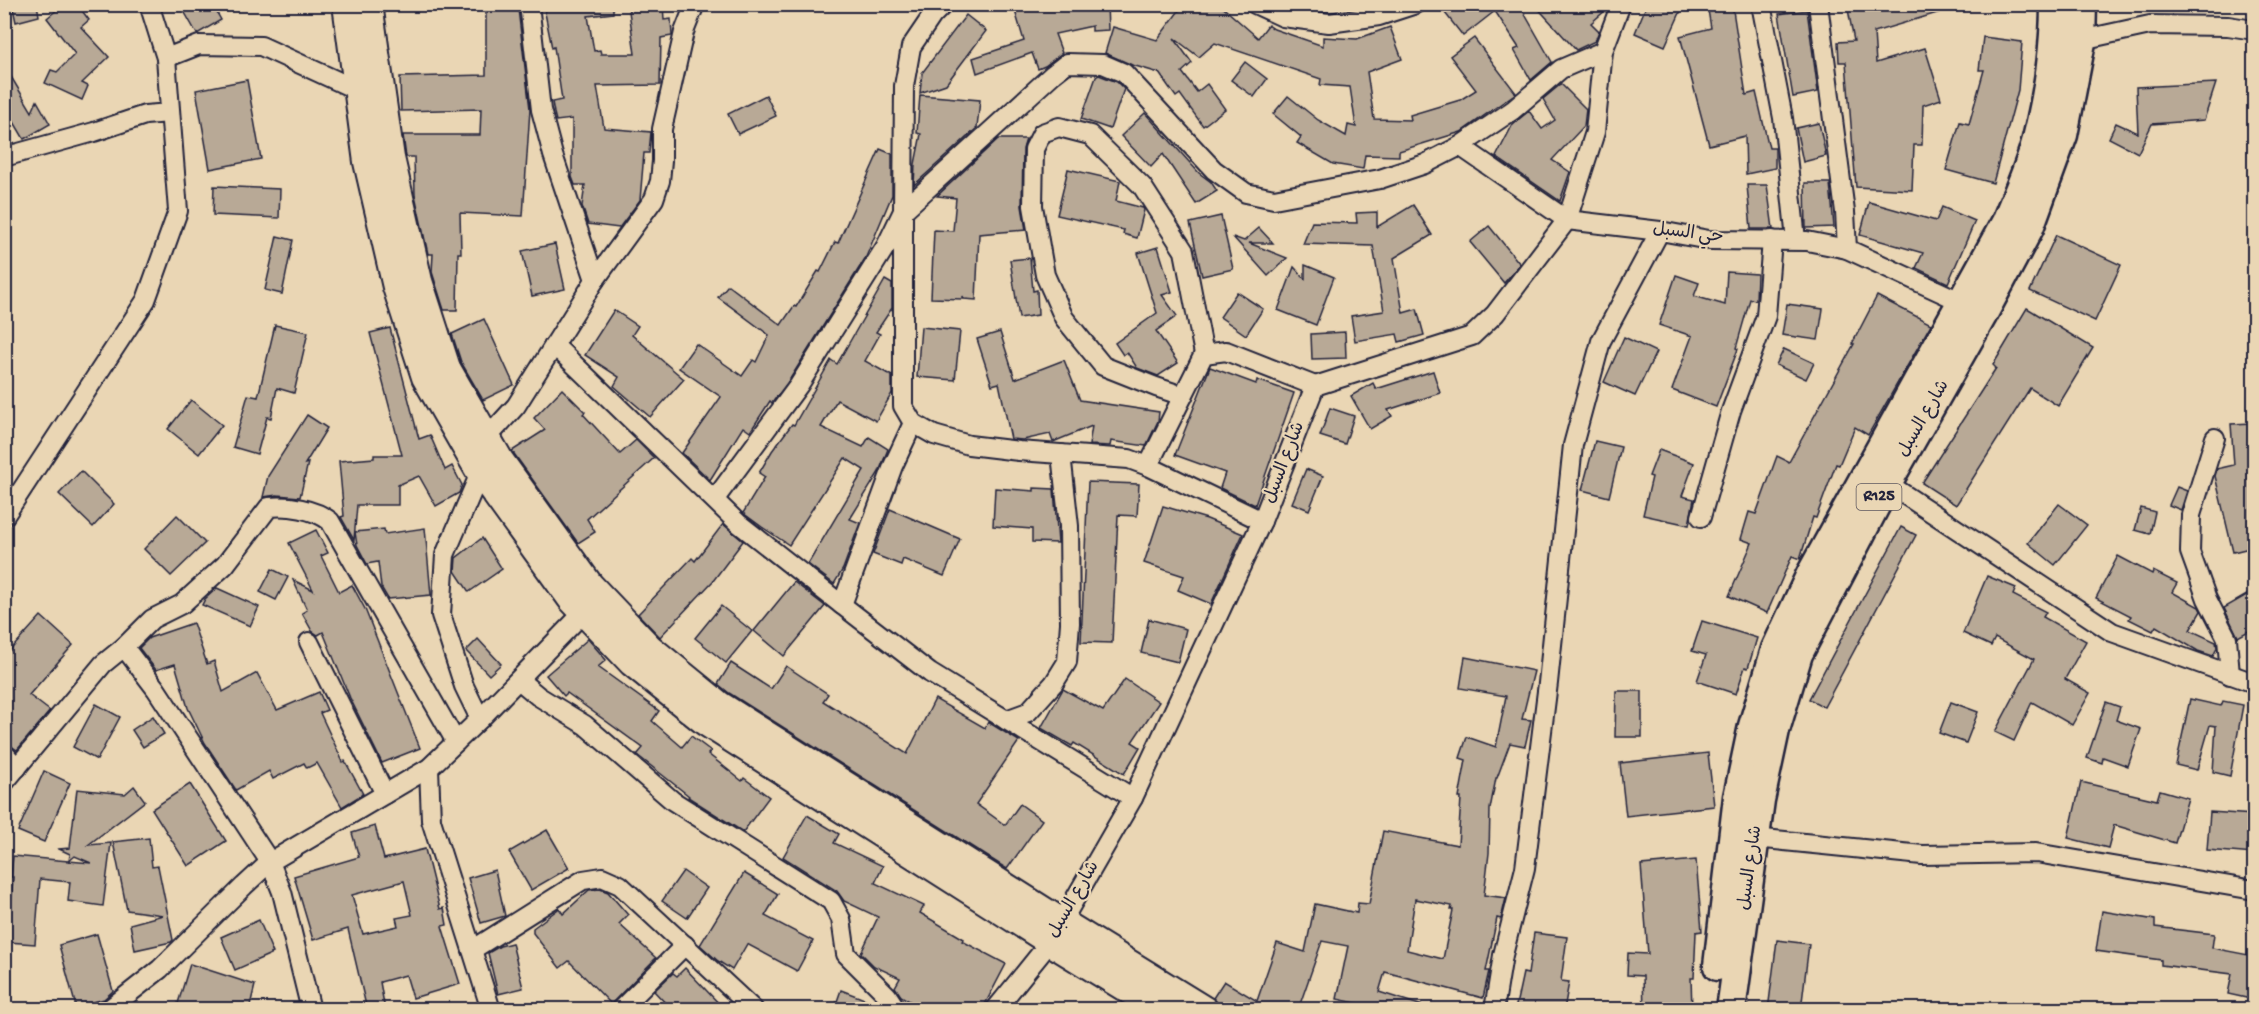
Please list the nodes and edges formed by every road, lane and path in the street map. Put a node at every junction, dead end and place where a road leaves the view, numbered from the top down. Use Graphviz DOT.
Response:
graph roads {
  1 [pos="149,4"];
  2 [pos="346,4"];
  3 [pos="369,4"];
  4 [pos="529,4"];
  5 [pos="695,4"];
  6 [pos="944,4"];
  7 [pos="1255,4"];
  8 [pos="1416,4"];
  9 [pos="1621,4"];
  10 [pos="1761,4"];
  11 [pos="1818,4"];
  12 [pos="2055,4"];
  13 [pos="2082,4"];
  14 [pos="2254,30"];
  15 [pos="2068,43"];
  16 [pos="1603,51"];
  17 [pos="166,58"];
  18 [pos="357,90"];
  19 [pos="170,113"];
  20 [pos="1460,146"];
  21 [pos="4,157"];
  22 [pos="903,211"];
  23 [pos="1567,220"];
  24 [pos="1660,231"];
  25 [pos="1772,240"];
  26 [pos="1796,240"];
  27 [pos="1847,249"];
  28 [pos="595,280"];
  29 [pos="1962,302"];
  30 [pos="554,345"];
  31 [pos="1204,354"];
  32 [pos="1315,386"];
  33 [pos="1183,396"];
  34 [pos="913,423"];
  35 [pos="2215,438"];
  36 [pos="486,439"];
  37 [pos="1061,454"];
  38 [pos="1148,466"];
  39 [pos="480,473"];
  40 [pos="1887,483"];
  41 [pos="715,499"];
  42 [pos="4,517"];
  43 [pos="1701,517"];
  44 [pos="1262,521"];
  45 [pos="842,604"];
  46 [pos="584,612"];
  47 [pos="309,642"];
  48 [pos="123,647"];
  49 [pos="2230,675"];
  50 [pos="519,680"];
  51 [pos="2254,683"];
  52 [pos="480,719"];
  53 [pos="1006,720"];
  54 [pos="456,742"];
  55 [pos="4,753"];
  56 [pos="17,768"];
  57 [pos="429,768"];
  58 [pos="4,783"];
  59 [pos="385,794"];
  60 [pos="1133,798"];
  61 [pos="1755,838"];
  62 [pos="270,862"];
  63 [pos="2254,890"];
  64 [pos="1056,932"];
  65 [pos="685,945"];
  66 [pos="472,950"];
  67 [pos="108,1010"];
  68 [pos="311,1010"];
  69 [pos="491,1010"];
  70 [pos="620,1010"];
  71 [pos="754,1010"];
  72 [pos="897,1010"];
  73 [pos="995,1010"];
  74 [pos="1161,1010"];
  75 [pos="1205,1010"];
  76 [pos="1494,1010"];
  77 [pos="1713,1010"];
  78 [pos="1731,1010"];
  1 -- 17 [label="street"];
  2 -- 18 [label="main road"];
  3 -- 36 [label="main road"];
  4 -- 28 [label="street"];
  5 -- 28 [label="street"];
  6 -- 22 [label="street"];
  7 -- 8 [label="street"];
  9 -- 16 [label="street"];
  10 -- 26 [label="street"];
  11 -- 27 [label="street"];
  12 -- 15 [label="main road, شارع السبل / R125"];
  13 -- 15 [label="main road, شارع السبل / R125"];
  14 -- 15 [label="street"];
  15 -- 29 [label="main road, شارع السبل / R125"];
  15 -- 40 [label="main road, شارع السبل / R125"];
  16 -- 20 [label="street"];
  16 -- 23 [label="street"];
  17 -- 18 [label="street"];
  17 -- 19 [label="street"];
  18 -- 39 [label="main road"];
  19 -- 21 [label="street"];
  19 -- 42 [label="street"];
  20 -- 22 [label="street"];
  20 -- 23 [label="street, حي السبل"];
  22 -- 34 [label="street"];
  22 -- 41 [label="street"];
  23 -- 24 [label="street, حي السبل"];
  23 -- 32 [label="street"];
  24 -- 25 [label="street, حي السبل"];
  24 -- 76 [label="street"];
  25 -- 26 [label="street, حي السبل"];
  25 -- 43 [label="street"];
  26 -- 27 [label="street, حي السبل"];
  27 -- 29 [label="street, حي السبل"];
  28 -- 30 [label="street"];
  29 -- 77 [label="main road, شارع السبل / R125"];
  30 -- 36 [label="street"];
  30 -- 41 [label="street"];
  31 -- 32 [label="street"];
  31 -- 33 [label="street"];
  31 -- 33 [label="street"];
  32 -- 44 [label="street, شارع السبل"];
  33 -- 38 [label="street"];
  34 -- 37 [label="street"];
  34 -- 45 [label="street"];
  35 -- 49 [label="street"];
  36 -- 64 [label="main road"];
  37 -- 38 [label="street"];
  37 -- 53 [label="street"];
  38 -- 44 [label="street"];
  39 -- 46 [label="main road"];
  39 -- 52 [label="street"];
  40 -- 49 [label="street"];
  40 -- 61 [label="main road, شارع السبل / R125"];
  41 -- 45 [label="street"];
  44 -- 60 [label="street, شارع السبل"];
  45 -- 53 [label="street"];
  46 -- 50 [label="street"];
  46 -- 64 [label="main road"];
  47 -- 59 [label="street"];
  48 -- 54 [label="street"];
  48 -- 56 [label="street"];
  48 -- 62 [label="street"];
  49 -- 51 [label="street"];
  50 -- 52 [label="street"];
  50 -- 72 [label="street"];
  52 -- 54 [label="street"];
  53 -- 60 [label="street"];
  54 -- 57 [label="street"];
  55 -- 56 [label="street"];
  56 -- 58 [label="street"];
  57 -- 59 [label="street"];
  57 -- 66 [label="street"];
  59 -- 62 [label="street"];
  60 -- 64 [label="street, شارع السبل"];
  61 -- 63 [label="street"];
  61 -- 78 [label="main road, شارع السبل / R125"];
  62 -- 67 [label="street"];
  62 -- 68 [label="street"];
  64 -- 73 [label="street, شارع السبل"];
  64 -- 74 [label="main road"];
  64 -- 75 [label="main road"];
  65 -- 66 [label="street"];
  65 -- 70 [label="street"];
  65 -- 71 [label="street"];
  66 -- 69 [label="street"];
}
